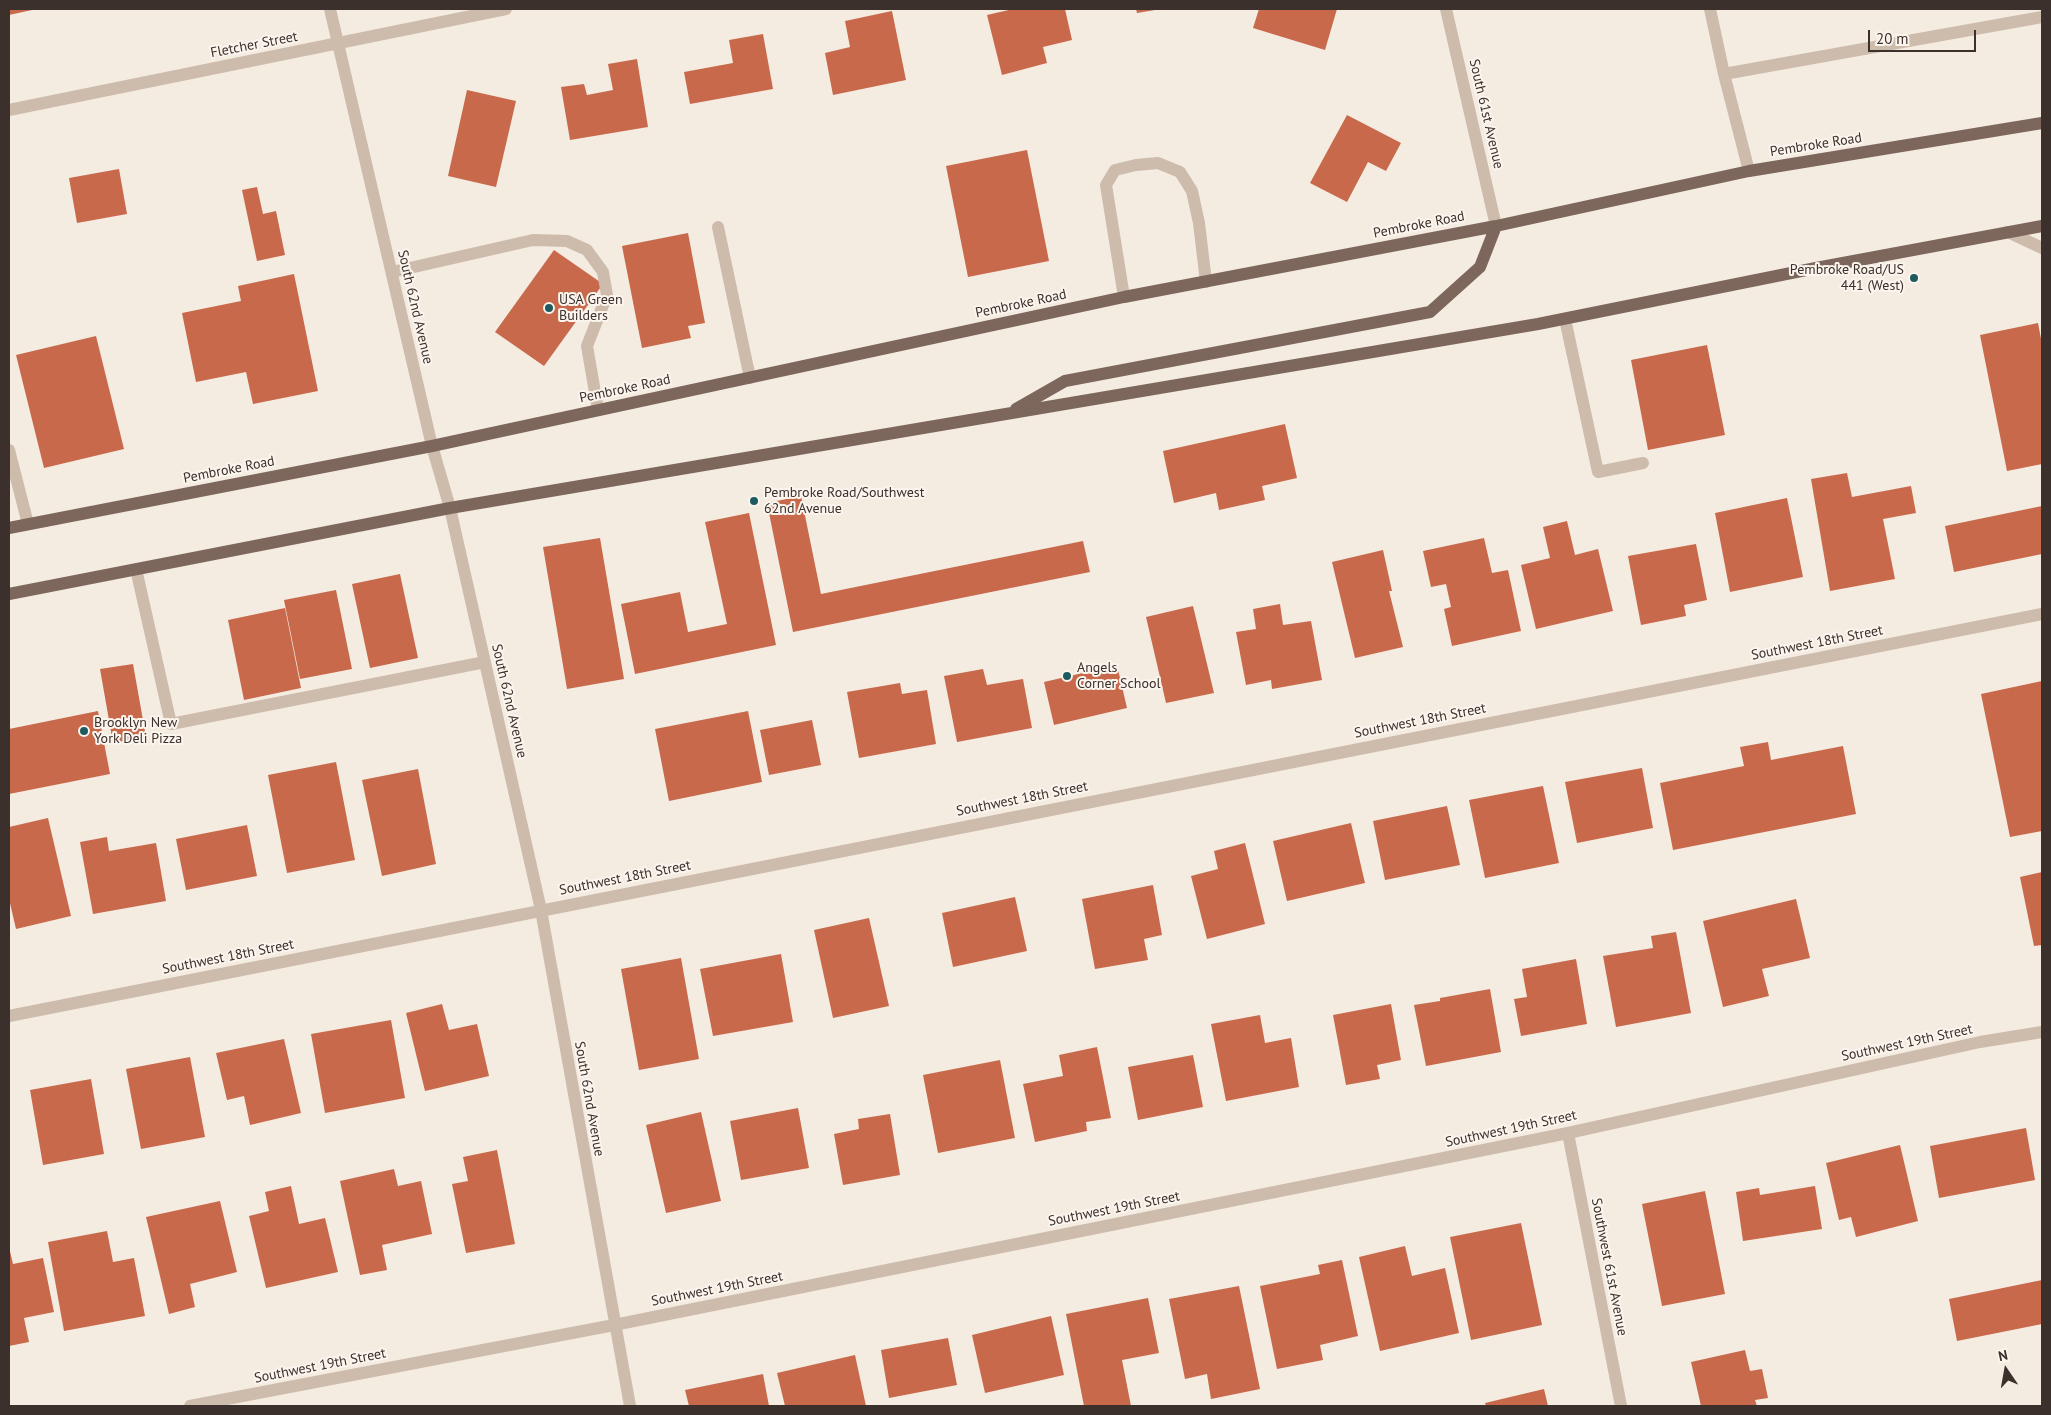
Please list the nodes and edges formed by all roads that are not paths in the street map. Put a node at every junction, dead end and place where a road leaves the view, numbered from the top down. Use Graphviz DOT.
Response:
graph roads {
  1 [pos="330,9"];
  2 [pos="506,9"];
  3 [pos="1446,9"];
  4 [pos="1710,9"];
  5 [pos="2042,16"];
  6 [pos="339,43"];
  7 [pos="1724,74"];
  8 [pos="9,110"];
  9 [pos="2042,123"];
  10 [pos="1749,171"];
  11 [pos="1496,226"];
  12 [pos="2042,226"];
  13 [pos="718,227"];
  14 [pos="2008,232"];
  15 [pos="2042,248"];
  16 [pos="392,272"];
  17 [pos="1206,282"];
  18 [pos="1124,297"];
  19 [pos="1565,319"];
  20 [pos="750,378"];
  21 [pos="598,410"];
  22 [pos="1007,414"];
  23 [pos="432,446"];
  24 [pos="9,450"];
  25 [pos="1643,463"];
  26 [pos="450,508"];
  27 [pos="28,524"];
  28 [pos="9,528"];
  29 [pos="136,569"];
  30 [pos="9,594"];
  31 [pos="2042,614"];
  32 [pos="485,662"];
  33 [pos="540,910"];
  34 [pos="9,1016"];
  35 [pos="2042,1032"];
  36 [pos="1568,1133"];
  37 [pos="614,1325"];
  38 [pos="190,1406"];
  39 [pos="630,1406"];
  40 [pos="1621,1406"];
  1 -- 6 [label="street, South 62nd Avenue"];
  2 -- 6 [label="street, Fletcher Street"];
  3 -- 11 [label="street, South 61st Avenue"];
  4 -- 7 [label="street"];
  5 -- 7 [label="street"];
  6 -- 8 [label="street, Fletcher Street"];
  6 -- 16 [label="street, South 62nd Avenue"];
  7 -- 10 [label="street"];
  9 -- 10 [label="main road, Pembroke Road"];
  10 -- 11 [label="main road, Pembroke Road"];
  11 -- 17 [label="main road, Pembroke Road"];
  11 -- 22 [label="main road"];
  12 -- 14 [label="main road"];
  13 -- 20 [label="street"];
  14 -- 15 [label="street"];
  14 -- 19 [label="main road"];
  16 -- 21 [label="street"];
  16 -- 23 [label="street, South 62nd Avenue"];
  17 -- 18 [label="main road, Pembroke Road"];
  17 -- 18 [label="street"];
  18 -- 20 [label="main road, Pembroke Road"];
  19 -- 22 [label="main road"];
  19 -- 25 [label="street"];
  20 -- 21 [label="main road, Pembroke Road"];
  21 -- 23 [label="main road, Pembroke Road"];
  22 -- 26 [label="main road"];
  23 -- 26 [label="street, South 62nd Avenue"];
  23 -- 27 [label="main road, Pembroke Road"];
  24 -- 27 [label="street"];
  26 -- 29 [label="main road"];
  26 -- 32 [label="street, South 62nd Avenue"];
  27 -- 28 [label="main road, Pembroke Road"];
  29 -- 30 [label="main road"];
  29 -- 32 [label="street"];
  31 -- 33 [label="street, Southwest 18th Street"];
  32 -- 33 [label="street, South 62nd Avenue"];
  33 -- 34 [label="street, Southwest 18th Street"];
  33 -- 37 [label="street, South 62nd Avenue"];
  35 -- 36 [label="street, Southwest 19th Street"];
  36 -- 37 [label="street, Southwest 19th Street"];
  36 -- 40 [label="street, Southwest 61st Avenue"];
  37 -- 38 [label="street, Southwest 19th Street"];
  37 -- 39 [label="street, South 62nd Avenue"];
}
